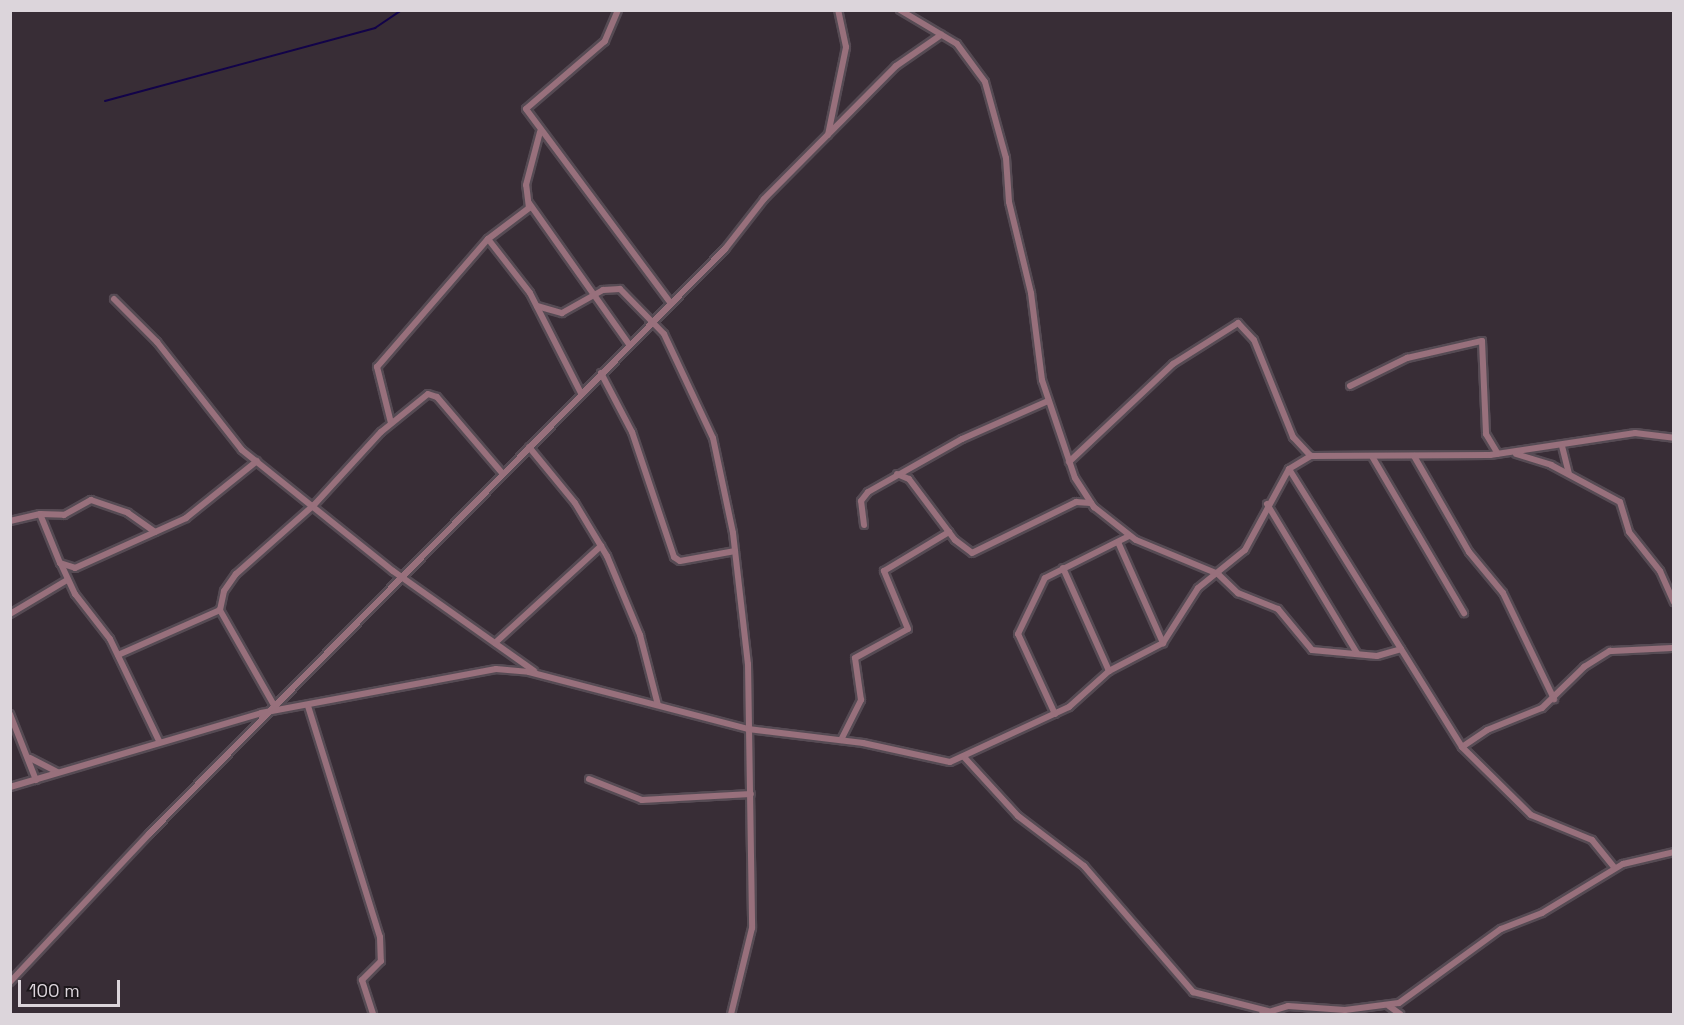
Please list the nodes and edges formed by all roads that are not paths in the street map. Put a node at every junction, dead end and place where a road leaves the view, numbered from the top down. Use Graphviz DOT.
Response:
graph roads {
  1 [pos="618,10"];
  2 [pos="838,10"];
  3 [pos="900,10"];
  4 [pos="941,35"];
  5 [pos="540,132"];
  6 [pos="827,137"];
  7 [pos="530,203"];
  8 [pos="488,239"];
  9 [pos="594,295"];
  10 [pos="114,299"];
  11 [pos="669,302"];
  12 [pos="537,306"];
  13 [pos="650,322"];
  14 [pos="629,344"];
  15 [pos="601,373"];
  16 [pos="1350,386"];
  17 [pos="581,393"];
  18 [pos="1048,400"];
  19 [pos="391,423"];
  20 [pos="1674,438"];
  21 [pos="1562,446"];
  22 [pos="529,447"];
  23 [pos="1513,453"];
  24 [pos="1498,454"];
  25 [pos="1311,456"];
  26 [pos="1414,456"];
  27 [pos="1373,458"];
  28 [pos="257,461"];
  29 [pos="1069,462"];
  30 [pos="1289,470"];
  31 [pos="504,474"];
  32 [pos="897,474"];
  33 [pos="1569,474"];
  34 [pos="1091,504"];
  35 [pos="1267,504"];
  36 [pos="314,505"];
  37 [pos="40,514"];
  38 [pos="10,520"];
  39 [pos="864,525"];
  40 [pos="155,532"];
  41 [pos="949,532"];
  42 [pos="1129,536"];
  43 [pos="1118,542"];
  44 [pos="601,546"];
  45 [pos="735,551"];
  46 [pos="60,563"];
  47 [pos="1063,568"];
  48 [pos="1218,574"];
  49 [pos="404,578"];
  50 [pos="67,580"];
  51 [pos="1674,602"];
  52 [pos="220,610"];
  53 [pos="10,614"];
  54 [pos="1464,614"];
  55 [pos="495,643"];
  56 [pos="1163,643"];
  57 [pos="1674,648"];
  58 [pos="1401,649"];
  59 [pos="1358,653"];
  60 [pos="118,655"];
  61 [pos="1109,671"];
  62 [pos="540,674"];
  63 [pos="1554,699"];
  64 [pos="658,705"];
  65 [pos="308,706"];
  66 [pos="273,709"];
  67 [pos="10,714"];
  68 [pos="1055,714"];
  69 [pos="748,729"];
  70 [pos="841,740"];
  71 [pos="160,744"];
  72 [pos="1462,747"];
  73 [pos="29,757"];
  74 [pos="964,757"];
  75 [pos="62,772"];
  76 [pos="589,779"];
  77 [pos="36,780"];
  78 [pos="10,787"];
  79 [pos="751,794"];
  80 [pos="1674,852"];
  81 [pos="1615,868"];
  82 [pos="10,982"];
  83 [pos="1389,1006"];
  84 [pos="1265,1013"];
  85 [pos="373,1014"];
  86 [pos="731,1014"];
  87 [pos="1400,1014"];
  1 -- 5 [label="street"];
  2 -- 6 [label="street"];
  3 -- 4 [label="street"];
  4 -- 6 [label="street"];
  4 -- 18 [label="street"];
  5 -- 7 [label="street"];
  5 -- 11 [label="street"];
  6 -- 11 [label="street"];
  7 -- 8 [label="street"];
  7 -- 9 [label="street"];
  8 -- 12 [label="street"];
  8 -- 19 [label="street"];
  9 -- 12 [label="street"];
  9 -- 13 [label="street"];
  9 -- 14 [label="street"];
  10 -- 28 [label="street"];
  11 -- 13 [label="street"];
  12 -- 17 [label="street"];
  13 -- 14 [label="street"];
  13 -- 45 [label="street"];
  14 -- 15 [label="street"];
  15 -- 17 [label="street"];
  15 -- 45 [label="street"];
  16 -- 24 [label="street"];
  17 -- 22 [label="street"];
  18 -- 29 [label="street"];
  18 -- 32 [label="street"];
  19 -- 31 [label="street"];
  19 -- 36 [label="street"];
  20 -- 21 [label="street"];
  21 -- 23 [label="street"];
  21 -- 33 [label="street"];
  22 -- 31 [label="street"];
  22 -- 44 [label="street"];
  23 -- 24 [label="street"];
  23 -- 33 [label="street"];
  24 -- 26 [label="street"];
  25 -- 27 [label="street"];
  25 -- 29 [label="street"];
  25 -- 30 [label="street"];
  26 -- 27 [label="street"];
  26 -- 63 [label="street"];
  27 -- 54 [label="street"];
  28 -- 36 [label="street"];
  28 -- 40 [label="street"];
  29 -- 34 [label="street"];
  30 -- 35 [label="street"];
  30 -- 58 [label="street"];
  31 -- 49 [label="street"];
  32 -- 39 [label="street"];
  32 -- 41 [label="street"];
  33 -- 51 [label="street"];
  34 -- 41 [label="street"];
  34 -- 42 [label="street"];
  35 -- 48 [label="street"];
  35 -- 59 [label="street"];
  36 -- 49 [label="street"];
  36 -- 52 [label="street"];
  37 -- 38 [label="street"];
  37 -- 40 [label="street"];
  37 -- 46 [label="street"];
  40 -- 46 [label="street"];
  41 -- 70 [label="street"];
  42 -- 43 [label="street"];
  42 -- 48 [label="street"];
  43 -- 47 [label="street"];
  43 -- 56 [label="street"];
  44 -- 55 [label="street"];
  44 -- 64 [label="street"];
  45 -- 69 [label="street"];
  46 -- 50 [label="street"];
  47 -- 61 [label="street"];
  47 -- 68 [label="street"];
  48 -- 56 [label="street"];
  48 -- 59 [label="street"];
  49 -- 55 [label="street"];
  49 -- 66 [label="street"];
  50 -- 53 [label="street"];
  50 -- 60 [label="street"];
  52 -- 60 [label="street"];
  52 -- 66 [label="street"];
  55 -- 62 [label="street"];
  56 -- 61 [label="street"];
  57 -- 63 [label="street"];
  58 -- 59 [label="street"];
  58 -- 72 [label="street"];
  60 -- 71 [label="street"];
  61 -- 68 [label="street"];
  62 -- 64 [label="street"];
  62 -- 65 [label="street"];
  63 -- 72 [label="street"];
  64 -- 69 [label="street"];
  65 -- 66 [label="street"];
  65 -- 85 [label="street"];
  66 -- 71 [label="street"];
  66 -- 82 [label="street"];
  67 -- 73 [label="street"];
  68 -- 74 [label="street"];
  69 -- 70 [label="street"];
  69 -- 79 [label="street"];
  70 -- 74 [label="street"];
  71 -- 75 [label="street"];
  72 -- 81 [label="street"];
  73 -- 75 [label="street"];
  73 -- 77 [label="street"];
  74 -- 84 [label="street"];
  75 -- 77 [label="street"];
  76 -- 79 [label="street"];
  77 -- 78 [label="street"];
  79 -- 86 [label="street"];
  80 -- 81 [label="street"];
  81 -- 83 [label="street"];
  83 -- 84 [label="street"];
  83 -- 87 [label="street"];
}
